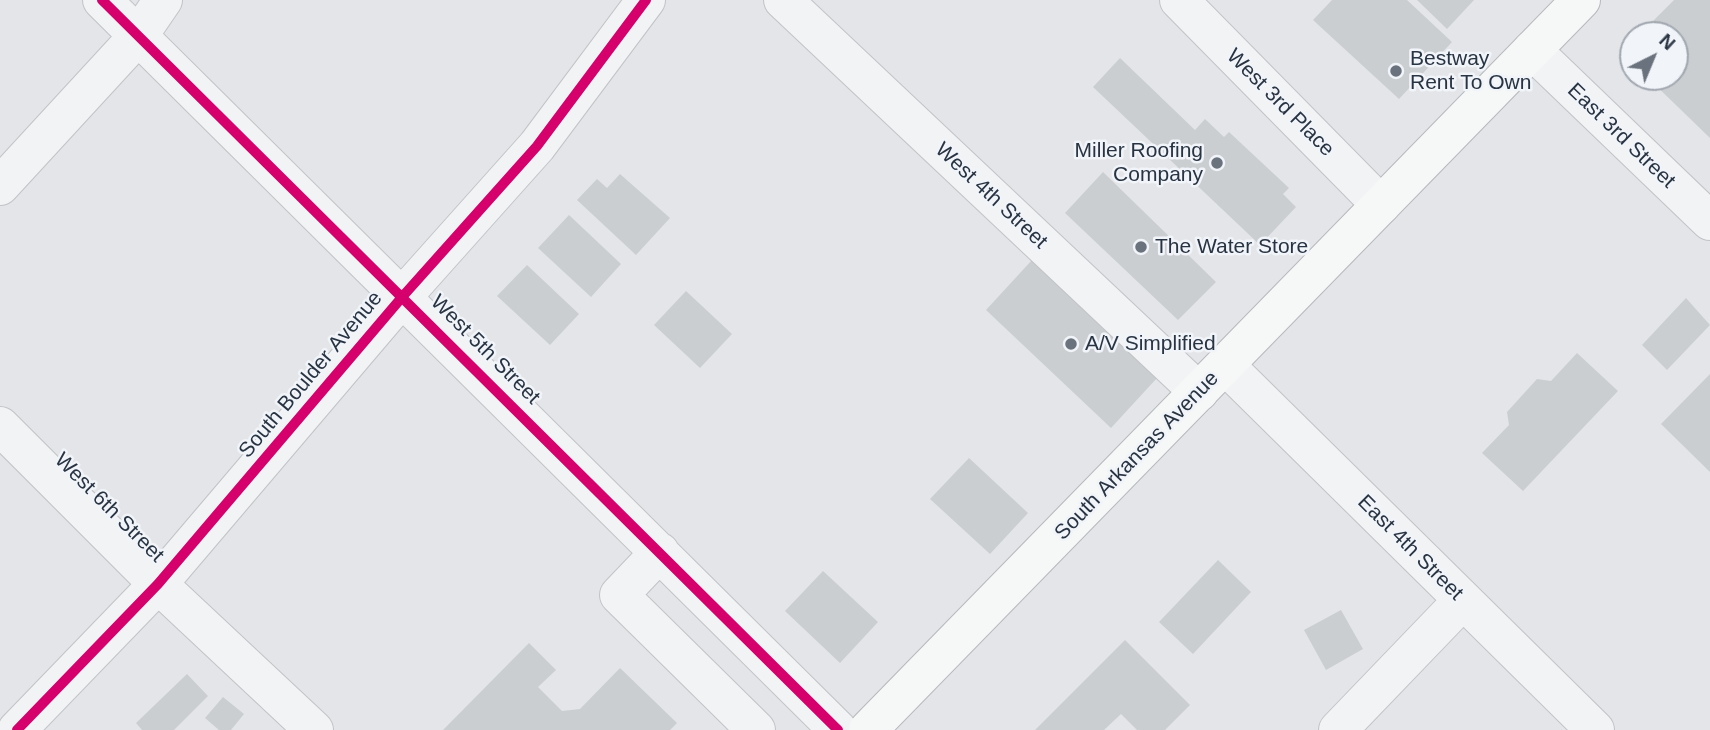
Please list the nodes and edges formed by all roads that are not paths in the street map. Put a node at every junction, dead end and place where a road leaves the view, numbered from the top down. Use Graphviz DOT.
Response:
graph roads {
  1 [pos="102,0"];
  2 [pos="163,0"];
  3 [pos="646,0"];
  4 [pos="783,0"];
  5 [pos="1179,0"];
  6 [pos="1581,0"];
  7 [pos="139,35"];
  8 [pos="1532,50"];
  9 [pos="0,186"];
  10 [pos="1381,205"];
  11 [pos="1710,221"];
  12 [pos="403,296"];
  13 [pos="1225,365"];
  14 [pos="1199,393"];
  15 [pos="0,426"];
  16 [pos="660,552"];
  17 [pos="158,584"];
  18 [pos="1463,600"];
  19 [pos="882,726"];
  20 [pos="17,730"];
  21 [pos="314,730"];
  22 [pos="755,730"];
  23 [pos="838,730"];
  24 [pos="1338,730"];
  25 [pos="1595,730"];
  1 -- 7 [label="street, West 5th Street"];
  2 -- 7 [label="street"];
  3 -- 12 [label="street, South Boulder Avenue"];
  4 -- 14 [label="street, West 4th Street"];
  5 -- 10 [label="street, West 3rd Place"];
  6 -- 8 [label="highway, South Arkansas Avenue"];
  7 -- 9 [label="street"];
  7 -- 12 [label="street, West 5th Street"];
  8 -- 10 [label="highway, South Arkansas Avenue"];
  8 -- 11 [label="street, East 3rd Street"];
  10 -- 13 [label="highway, South Arkansas Avenue"];
  12 -- 16 [label="street, West 5th Street"];
  12 -- 17 [label="street, South Boulder Avenue"];
  13 -- 14 [label="highway, South Arkansas Avenue"];
  13 -- 18 [label="street, East 4th Street"];
  14 -- 19 [label="highway, South Arkansas Avenue"];
  15 -- 17 [label="street, West 6th Street"];
  16 -- 22 [label="street"];
  16 -- 23 [label="street, West 5th Street"];
  17 -- 20 [label="street, South Boulder Avenue"];
  17 -- 21 [label="street, West 6th Street"];
  18 -- 24 [label="street"];
  18 -- 25 [label="street, East 4th Street"];
}
